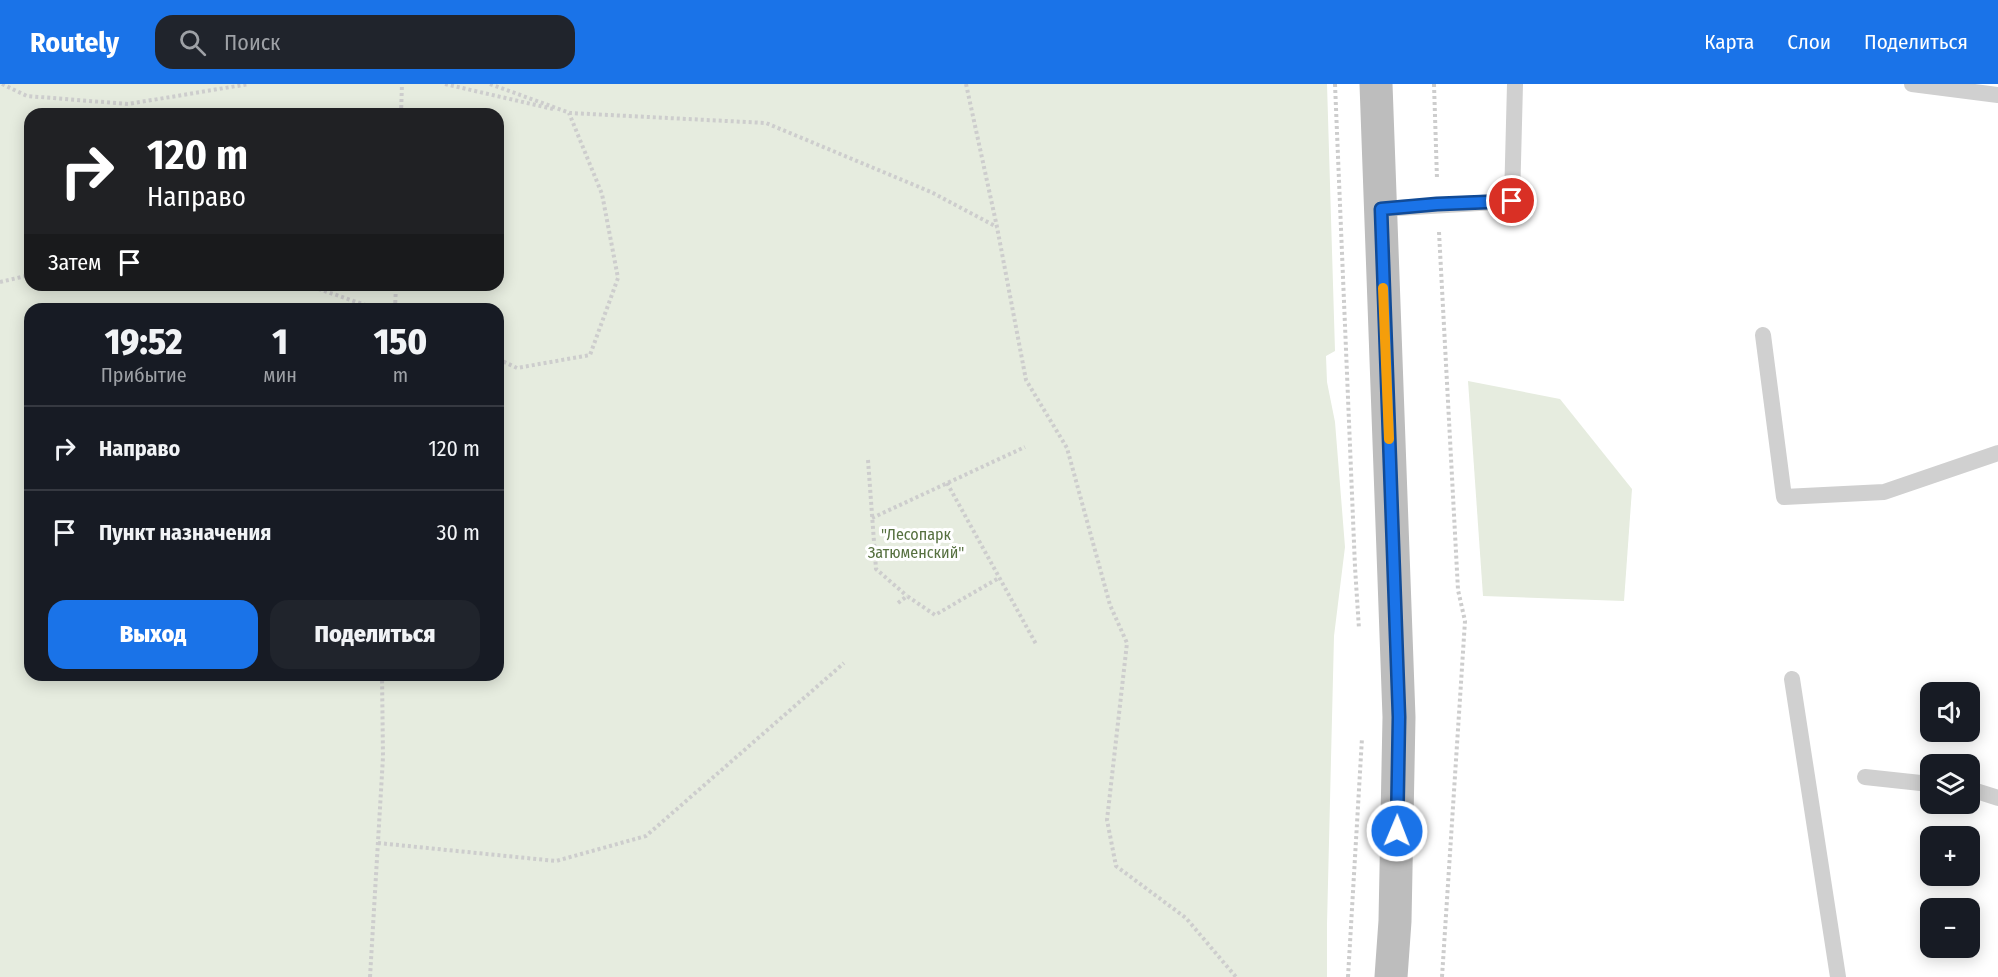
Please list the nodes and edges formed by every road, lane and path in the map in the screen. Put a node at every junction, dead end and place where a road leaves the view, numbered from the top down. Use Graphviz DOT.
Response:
graph roads {
  1 [pos="2,84"];
  2 [pos="249,84"];
  3 [pos="402,84"];
  4 [pos="445,84"];
  5 [pos="490,84"];
  6 [pos="966,84"];
  7 [pos="1335,84"];
  8 [pos="1376,84"];
  9 [pos="1434,84"];
  10 [pos="1515,84"];
  11 [pos="1912,84"];
  12 [pos="1998,95"];
  13 [pos="401,108"];
  14 [pos="570,113"];
  15 [pos="1437,204"];
  16 [pos="1381,209"];
  17 [pos="998,227"];
  18 [pos="24,276"];
  19 [pos="0,282"];
  20 [pos="324,291"];
  21 [pos="360,303"];
  22 [pos="1763,335"];
  23 [pos="504,362"];
  24 [pos="1025,447"];
  25 [pos="1998,453"];
  26 [pos="868,460"];
  27 [pos="947,483"];
  28 [pos="872,518"];
  29 [pos="999,578"];
  30 [pos="907,596"];
  31 [pos="898,603"];
  32 [pos="1360,639"];
  33 [pos="1036,644"];
  34 [pos="844,663"];
  35 [pos="1792,679"];
  36 [pos="382,681"];
  37 [pos="1362,733"];
  38 [pos="1865,777"];
  39 [pos="1920,783"];
  40 [pos="1980,792"];
  41 [pos="1998,798"];
  42 [pos="378,843"];
  43 [pos="370,977"];
  44 [pos="1236,977"];
  45 [pos="1348,977"];
  46 [pos="1391,977"];
  47 [pos="1442,977"];
  48 [pos="1838,977"];
  1 -- 2 [label="path"];
  3 -- 13 [label="path"];
  4 -- 14 [label="path"];
  5 -- 14 [label="path"];
  6 -- 17 [label="path"];
  7 -- 32 [label="path"];
  8 -- 16 [label="street"];
  9 -- 15 [label="path"];
  10 -- 15 [label="lane"];
  11 -- 12 [label="lane"];
  14 -- 17 [label="path"];
  14 -- 23 [label="path"];
  15 -- 16 [label="lane"];
  15 -- 47 [label="path"];
  16 -- 46 [label="street"];
  17 -- 44 [label="path"];
  18 -- 19 [label="path"];
  20 -- 21 [label="path"];
  22 -- 25 [label="lane"];
  24 -- 27 [label="path"];
  26 -- 28 [label="path"];
  27 -- 28 [label="path"];
  27 -- 29 [label="path"];
  28 -- 30 [label="path"];
  29 -- 30 [label="path"];
  29 -- 33 [label="path"];
  30 -- 31 [label="path"];
  34 -- 42 [label="path"];
  35 -- 48 [label="lane"];
  36 -- 42 [label="path"];
  37 -- 45 [label="path"];
  38 -- 39 [label="lane"];
  40 -- 41 [label="lane"];
  42 -- 43 [label="path"];
}
